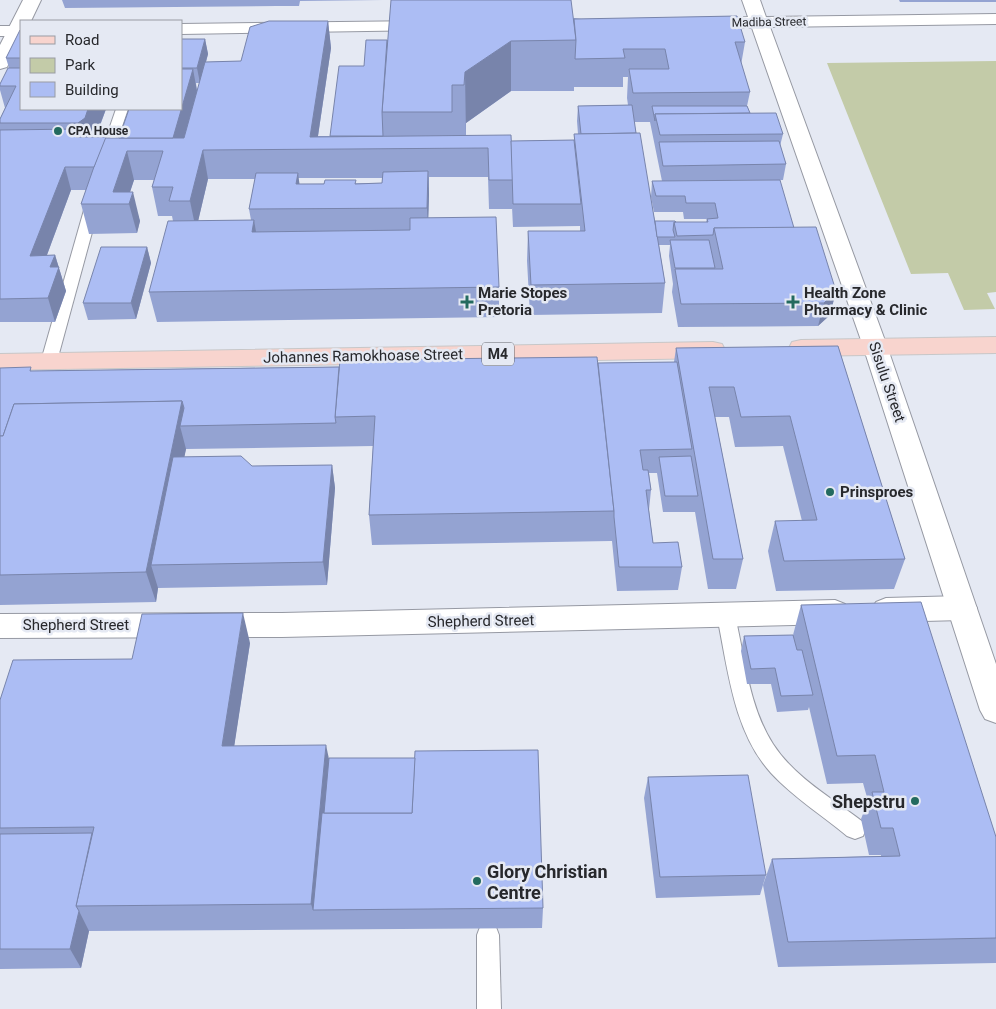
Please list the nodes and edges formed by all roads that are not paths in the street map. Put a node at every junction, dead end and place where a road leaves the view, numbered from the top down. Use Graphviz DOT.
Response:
graph roads {
  1 [pos="32,0"];
  2 [pos="754,11"];
  3 [pos="996,19"];
  4 [pos="20,20"];
  5 [pos="690,23"];
  6 [pos="444,26"];
  7 [pos="16,27"];
  8 [pos="182,29"];
  9 [pos="0,63"];
  10 [pos="122,110"];
  11 [pos="109,147"];
  12 [pos="93,202"];
  13 [pos="996,345"];
  14 [pos="875,346"];
  15 [pos="775,348"];
  16 [pos="736,349"];
  17 [pos="49,361"];
  18 [pos="0,362"];
  19 [pos="962,608"];
  20 [pos="726,616"];
  21 [pos="0,626"];
  22 [pos="996,710"];
  23 [pos="855,829"];
  24 [pos="488,935"];
  25 [pos="489,1009"];
  1 -- 4 [label="street"];
  2 -- 3 [label="street, Madiba Street"];
  2 -- 5 [label="street, Madiba Street"];
  2 -- 14 [label="street, Sisulu Street"];
  6 -- 8 [label="street"];
  7 -- 9 [label="street"];
  10 -- 11 [label="lane"];
  12 -- 17 [label="lane"];
  13 -- 14 [label="main road"];
  14 -- 15 [label="main road"];
  14 -- 19 [label="street, Sisulu Street"];
  16 -- 17 [label="main road, Johannes Ramokhoase Street / M4"];
  17 -- 18 [label="main road, Johannes Ramokhoase Street / M4"];
  19 -- 20 [label="street, Shepherd Street"];
  19 -- 22 [label="street, Sisulu Street"];
  20 -- 21 [label="street, Shepherd Street"];
  20 -- 23 [label="lane"];
  24 -- 25 [label="lane"];
}
